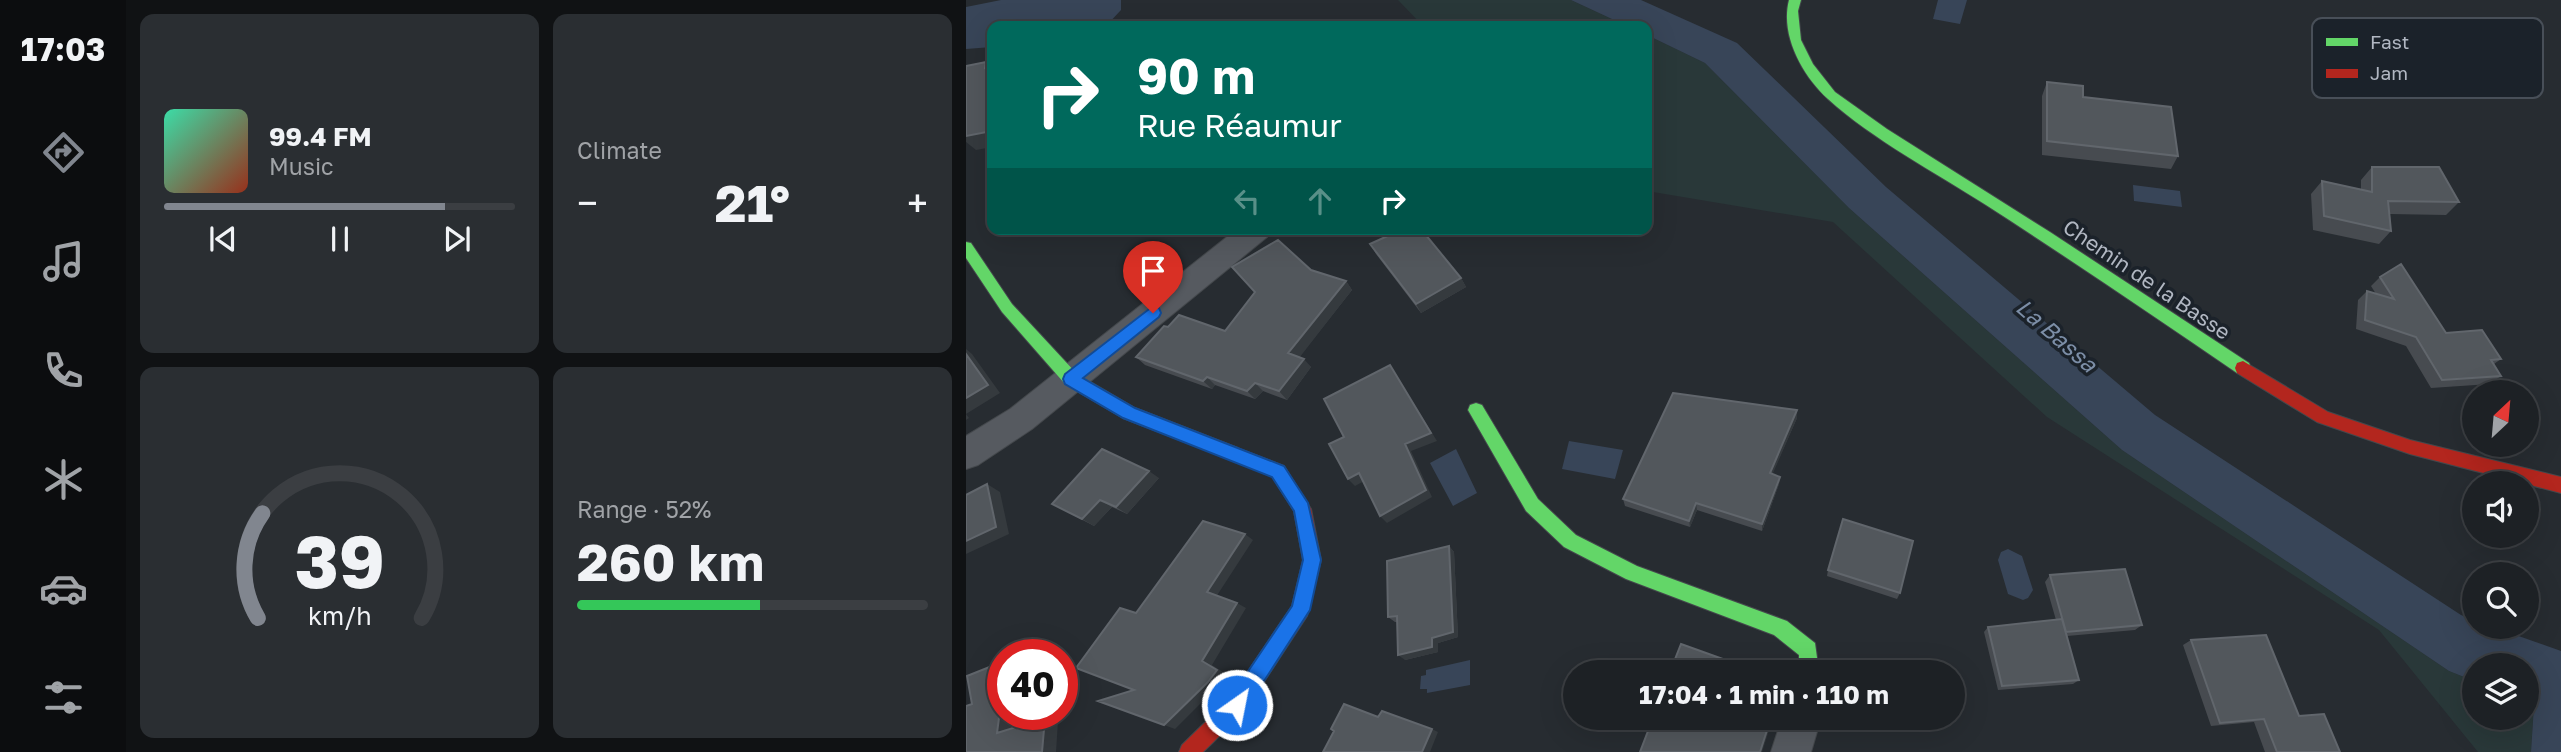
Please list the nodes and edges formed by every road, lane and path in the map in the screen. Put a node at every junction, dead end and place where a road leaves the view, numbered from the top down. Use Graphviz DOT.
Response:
graph roads {
  1 [pos="1795,0"];
  2 [pos="1250,235"];
  3 [pos="966,247"];
  4 [pos="1071,379"];
  5 [pos="1476,410"];
  6 [pos="966,454"];
  7 [pos="2561,485"];
  8 [pos="1808,660"];
  9 [pos="1798,730"];
  10 [pos="1189,752"];
  11 [pos="1791,752"];
  1 -- 7 [label="street, Chemin de la Basse"];
  2 -- 4 [label="street"];
  3 -- 4 [label="street"];
  4 -- 6 [label="street"];
  4 -- 10 [label="street"];
  5 -- 8 [label="street"];
  9 -- 11 [label="street"];
}
